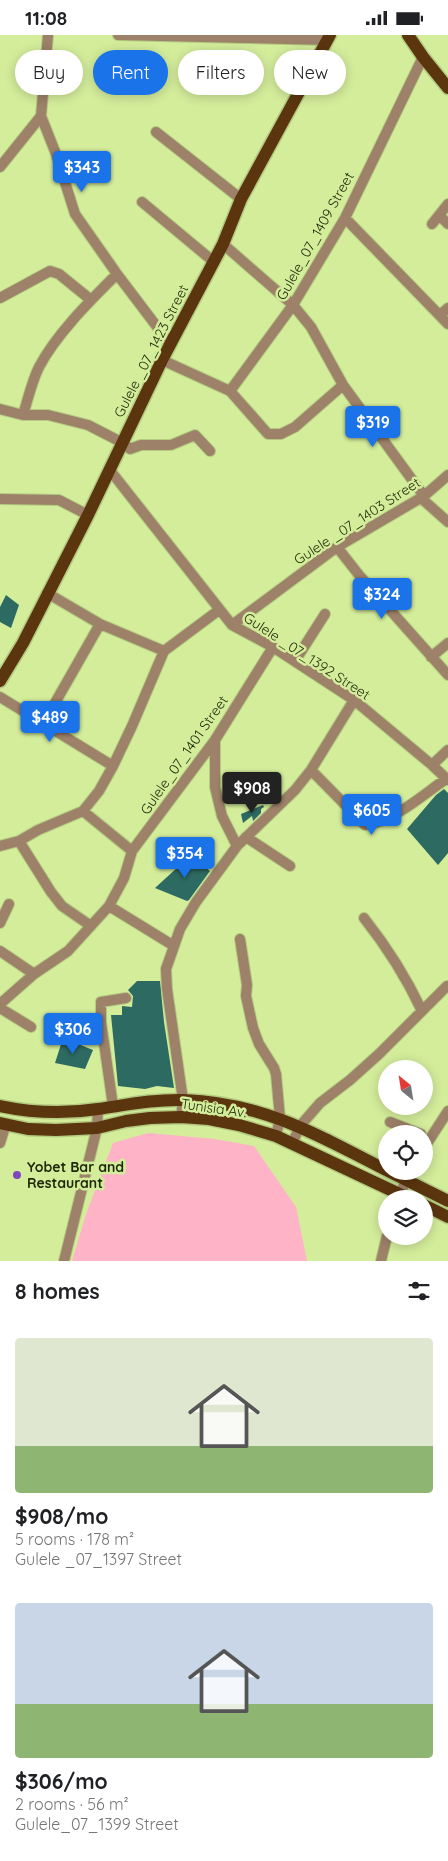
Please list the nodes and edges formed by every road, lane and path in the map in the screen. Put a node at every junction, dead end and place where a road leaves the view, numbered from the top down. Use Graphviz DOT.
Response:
graph roads {
  1 [pos="48,35"];
  2 [pos="118,35"];
  3 [pos="408,35"];
  4 [pos="329,38"];
  5 [pos="423,57"];
  6 [pos="448,88"];
  7 [pos="41,116"];
  8 [pos="156,132"];
  9 [pos="0,151"];
  10 [pos="8,159"];
  11 [pos="0,167"];
  12 [pos="241,199"];
  13 [pos="142,201"];
  14 [pos="448,205"];
  15 [pos="439,215"];
  16 [pos="344,218"];
  17 [pos="432,224"];
  18 [pos="448,224"];
  19 [pos="222,244"];
  20 [pos="214,262"];
  21 [pos="117,274"];
  22 [pos="0,299"];
  23 [pos="91,300"];
  24 [pos="293,305"];
  25 [pos="444,311"];
  26 [pos="448,324"];
  27 [pos="170,344"];
  28 [pos="162,360"];
  29 [pos="343,385"];
  30 [pos="230,391"];
  31 [pos="0,409"];
  32 [pos="23,415"];
  33 [pos="123,443"];
  34 [pos="210,451"];
  35 [pos="109,469"];
  36 [pos="448,475"];
  37 [pos="422,497"];
  38 [pos="1,499"];
  39 [pos="88,515"];
  40 [pos="448,522"];
  41 [pos="337,547"];
  42 [pos="47,593"];
  43 [pos="219,610"];
  44 [pos="325,614"];
  45 [pos="100,624"];
  46 [pos="232,625"];
  47 [pos="448,643"];
  48 [pos="273,647"];
  49 [pos="164,651"];
  50 [pos="431,657"];
  51 [pos="295,661"];
  52 [pos="448,675"];
  53 [pos="0,681"];
  54 [pos="0,697"];
  55 [pos="354,699"];
  56 [pos="43,724"];
  57 [pos="215,740"];
  58 [pos="448,750"];
  59 [pos="432,765"];
  60 [pos="113,766"];
  61 [pos="311,769"];
  62 [pos="447,780"];
  63 [pos="83,811"];
  64 [pos="246,837"];
  65 [pos="20,841"];
  66 [pos="0,846"];
  67 [pos="237,846"];
  68 [pos="132,851"];
  69 [pos="290,866"];
  70 [pos="9,904"];
  71 [pos="109,906"];
  72 [pos="364,918"];
  73 [pos="0,923"];
  74 [pos="91,926"];
  75 [pos="240,939"];
  76 [pos="174,946"];
  77 [pos="0,951"];
  78 [pos="34,975"];
  79 [pos="447,987"];
  80 [pos="126,998"];
  81 [pos="0,1004"];
  82 [pos="0,1008"];
  83 [pos="422,1011"];
  84 [pos="31,1027"];
  85 [pos="183,1100"];
  86 [pos="0,1106"];
  87 [pos="113,1106"];
  88 [pos="98,1109"];
  89 [pos="448,1111"];
  90 [pos="181,1117"];
  91 [pos="280,1118"];
  92 [pos="390,1122"];
  93 [pos="3,1124"];
  94 [pos="398,1125"];
  95 [pos="300,1126"];
  96 [pos="433,1127"];
  97 [pos="97,1128"];
  98 [pos="276,1136"];
  99 [pos="0,1143"];
  100 [pos="292,1143"];
  101 [pos="378,1166"];
  102 [pos="414,1180"];
  103 [pos="389,1190"];
  104 [pos="448,1201"];
  105 [pos="433,1210"];
  106 [pos="448,1217"];
  107 [pos="385,1245"];
  108 [pos="64,1261"];
  109 [pos="381,1261"];
  1 -- 7 [label="street"];
  2 -- 4 [label="street"];
  3 -- 5 [label="main road"];
  4 -- 12 [label="main road, Gulele _07_1423 Street"];
  5 -- 6 [label="main road"];
  5 -- 16 [label="street, Gulele_07_1409 Street"];
  7 -- 10 [label="street"];
  7 -- 21 [label="street"];
  8 -- 12 [label="street"];
  9 -- 10 [label="street"];
  10 -- 11 [label="street"];
  12 -- 19 [label="main road, Gulele _07_1423 Street"];
  13 -- 20 [label="street"];
  14 -- 15 [label="street"];
  15 -- 17 [label="street"];
  15 -- 18 [label="street"];
  16 -- 24 [label="street, Gulele_07_1409 Street"];
  16 -- 25 [label="street"];
  19 -- 20 [label="main road, Gulele _07_1423 Street"];
  19 -- 24 [label="street"];
  20 -- 27 [label="main road, Gulele _07_1423 Street"];
  21 -- 23 [label="street"];
  21 -- 27 [label="street"];
  22 -- 23 [label="street"];
  23 -- 32 [label="street"];
  24 -- 29 [label="street"];
  24 -- 30 [label="street, Gulele_07_1409 Street"];
  25 -- 26 [label="street"];
  27 -- 28 [label="main road, Gulele _07_1423 Street"];
  28 -- 30 [label="street"];
  28 -- 33 [label="main road, Gulele _07_1423 Street"];
  29 -- 30 [label="street"];
  29 -- 37 [label="street"];
  31 -- 32 [label="street"];
  32 -- 33 [label="street"];
  33 -- 34 [label="street"];
  33 -- 35 [label="main road, Gulele _07_1423 Street"];
  35 -- 39 [label="main road, Gulele _07_1423 Street"];
  35 -- 43 [label="street, Gulele _07_1392 Street"];
  36 -- 37 [label="street, Gulele _07_1403 Street"];
  37 -- 40 [label="street"];
  37 -- 41 [label="street, Gulele _07_1403 Street"];
  38 -- 39 [label="street"];
  39 -- 42 [label="main road, Gulele _07_1423 Street"];
  41 -- 46 [label="street, Gulele _07_1403 Street"];
  41 -- 50 [label="street"];
  42 -- 45 [label="street"];
  42 -- 53 [label="main road, Gulele _07_1423 Street"];
  43 -- 46 [label="street, Gulele _07_1392 Street"];
  43 -- 49 [label="street"];
  44 -- 51 [label="street"];
  45 -- 49 [label="street"];
  45 -- 56 [label="street"];
  46 -- 48 [label="street, Gulele _07_1392 Street"];
  47 -- 50 [label="street"];
  48 -- 51 [label="street, Gulele _07_1392 Street"];
  48 -- 57 [label="street, Gulele_07_1401 Street"];
  49 -- 60 [label="street"];
  50 -- 52 [label="street"];
  51 -- 55 [label="street, Gulele _07_1392 Street"];
  54 -- 56 [label="street"];
  55 -- 59 [label="street, Gulele _07_1392 Street"];
  55 -- 61 [label="street"];
  56 -- 60 [label="street"];
  57 -- 67 [label="street"];
  57 -- 68 [label="street, Gulele_07_1401 Street"];
  58 -- 59 [label="street"];
  59 -- 62 [label="street, Gulele _07_1392 Street"];
  60 -- 63 [label="street"];
  61 -- 62 [label="street"];
  61 -- 64 [label="street"];
  63 -- 65 [label="street"];
  63 -- 68 [label="street"];
  64 -- 67 [label="street"];
  64 -- 69 [label="street"];
  65 -- 66 [label="street"];
  65 -- 74 [label="street"];
  67 -- 76 [label="street"];
  68 -- 71 [label="street, Gulele_07_1401 Street"];
  70 -- 73 [label="street"];
  71 -- 74 [label="street, Gulele_07_1401 Street"];
  71 -- 76 [label="street"];
  72 -- 83 [label="street"];
  74 -- 78 [label="street, Gulele_07_1401 Street"];
  75 -- 91 [label="street"];
  76 -- 85 [label="street"];
  77 -- 78 [label="street"];
  78 -- 81 [label="street, Gulele_07_1401 Street"];
  79 -- 83 [label="street"];
  80 -- 87 [label="street"];
  82 -- 84 [label="street"];
  83 -- 95 [label="street"];
  85 -- 87 [label="main road, Tunisia Av."];
  85 -- 90 [label="street"];
  85 -- 91 [label="main road, Tunisia Av."];
  86 -- 88 [label="main road, Tunisia Av."];
  87 -- 88 [label="main road, Tunisia Av."];
  88 -- 97 [label="street"];
  89 -- 96 [label="street"];
  90 -- 97 [label="main road, Tunisia Av."];
  90 -- 98 [label="main road, Tunisia Av."];
  91 -- 95 [label="main road, Tunisia Av."];
  91 -- 98 [label="street"];
  92 -- 94 [label="street"];
  93 -- 97 [label="main road, Tunisia Av."];
  93 -- 99 [label="street"];
  95 -- 100 [label="street"];
  95 -- 101 [label="main road, Tunisia Av."];
  97 -- 108 [label="street"];
  98 -- 100 [label="main road, Tunisia Av."];
  100 -- 103 [label="main road, Tunisia Av."];
  102 -- 104 [label="main road, Tunisia Av."];
  105 -- 106 [label="main road"];
  107 -- 109 [label="street"];
}
